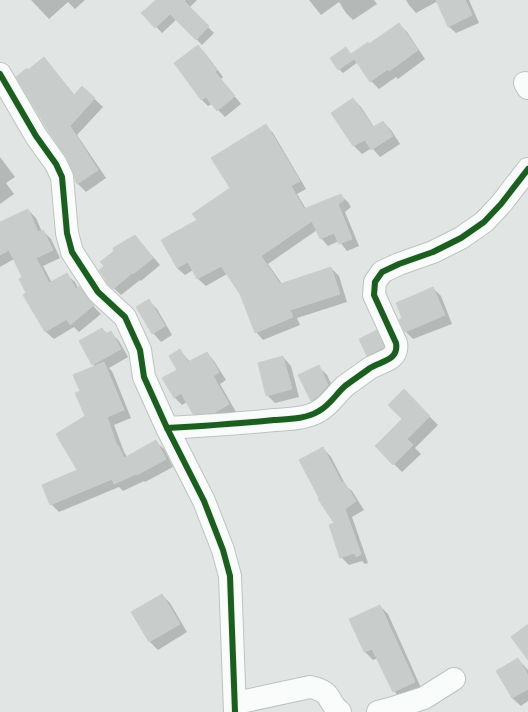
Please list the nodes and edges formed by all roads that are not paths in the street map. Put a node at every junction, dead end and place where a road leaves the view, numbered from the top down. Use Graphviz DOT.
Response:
graph roads {
  1 [pos="0,74"];
  2 [pos="528,169"];
  3 [pos="167,428"];
  4 [pos="454,679"];
  5 [pos="235,707"];
  6 [pos="340,712"];
  7 [pos="378,712"];
  1 -- 3 [label="street"];
  2 -- 3 [label="street"];
  3 -- 5 [label="street"];
  4 -- 7 [label="street"];
  5 -- 6 [label="street"];
}
